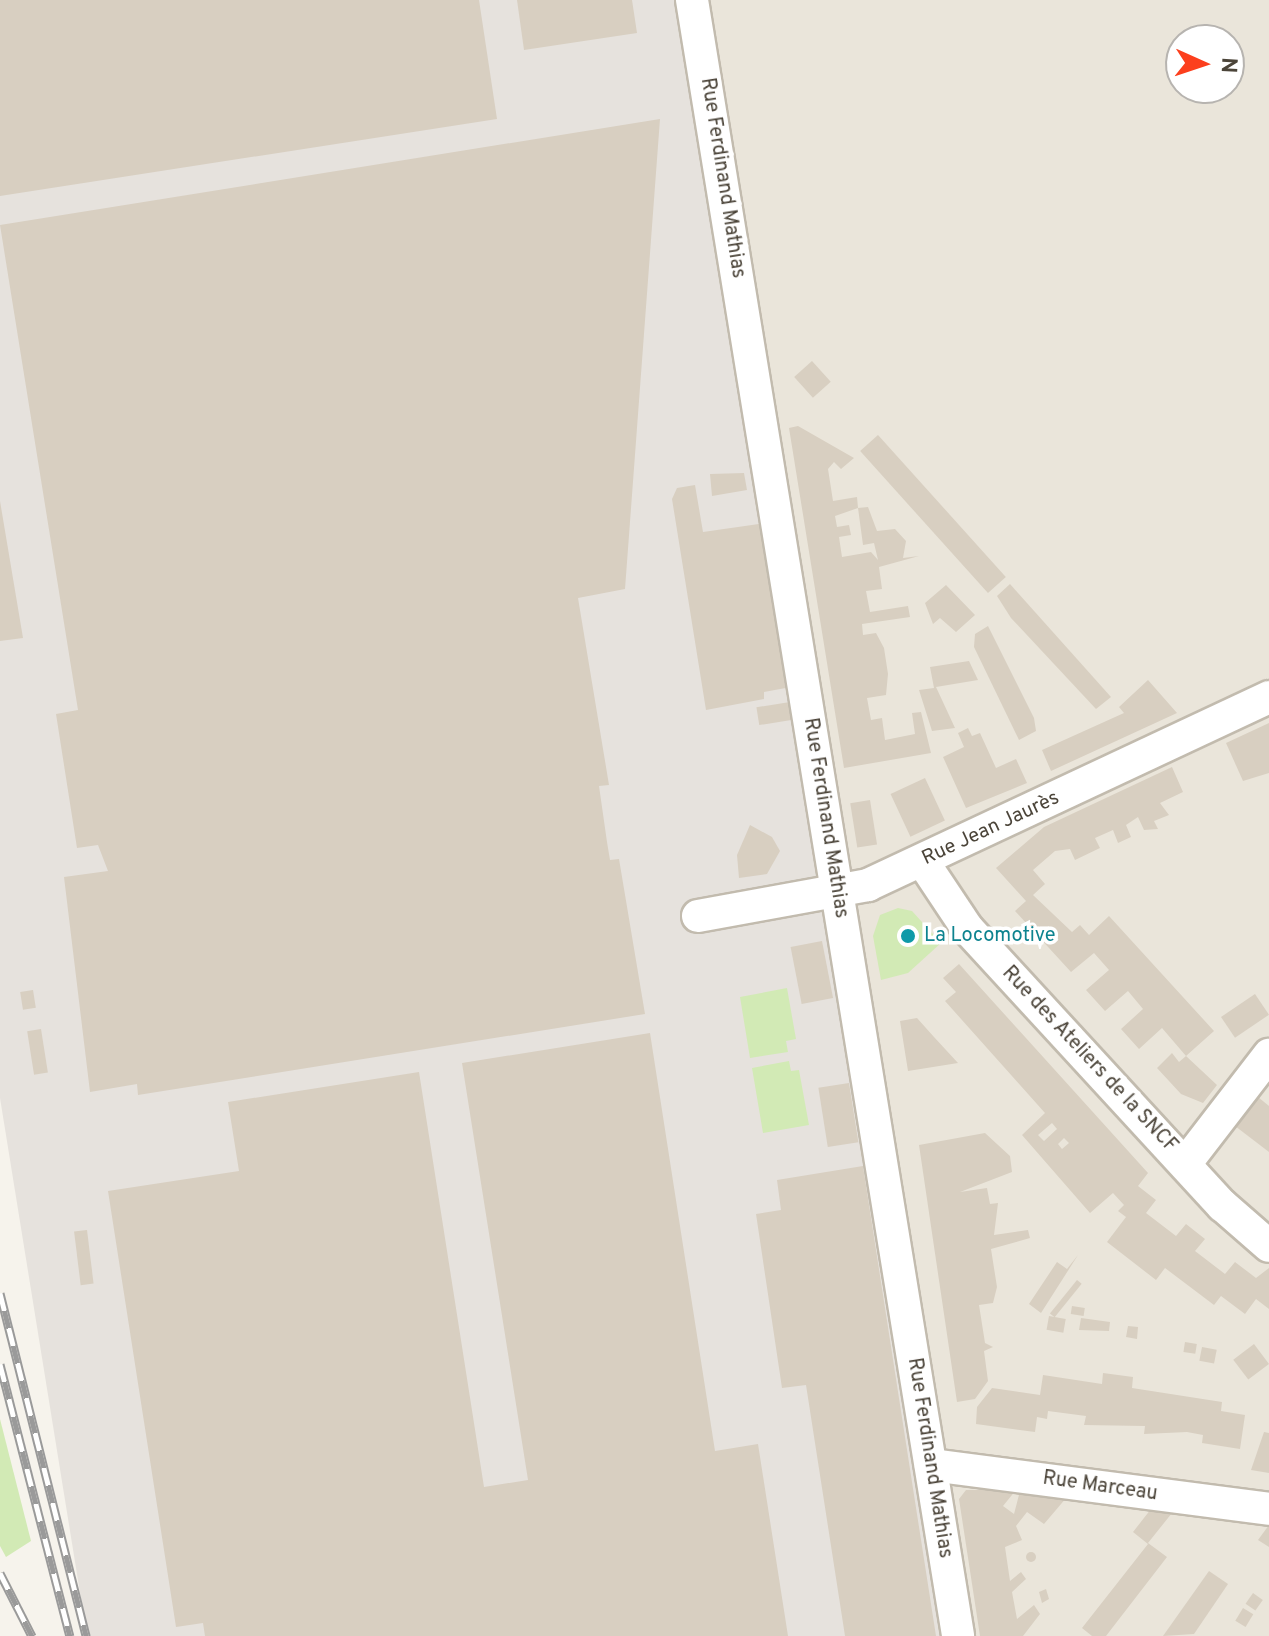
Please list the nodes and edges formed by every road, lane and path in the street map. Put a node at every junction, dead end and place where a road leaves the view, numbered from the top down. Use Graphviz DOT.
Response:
graph roads {
  1 [pos="692,0"];
  2 [pos="1269,697"];
  3 [pos="923,862"];
  4 [pos="837,893"];
  5 [pos="698,916"];
  6 [pos="1269,1055"];
  7 [pos="1185,1164"];
  8 [pos="1269,1246"];
  9 [pos="931,1465"];
  10 [pos="1269,1509"];
  11 [pos="958,1636"];
  1 -- 4 [label="street, Rue Ferdinand Mathias"];
  2 -- 3 [label="street, Rue Jean Jaurès"];
  3 -- 4 [label="street, Rue Jean Jaurès"];
  3 -- 7 [label="street, Rue des Ateliers de la SNCF"];
  4 -- 5 [label="street, Rue Jean Jaurès"];
  4 -- 9 [label="street, Rue Ferdinand Mathias"];
  6 -- 7 [label="street"];
  7 -- 8 [label="street, Rue des Ateliers de la SNCF"];
  9 -- 10 [label="street, Rue Marceau"];
  9 -- 11 [label="street, Rue Ferdinand Mathias"];
}
